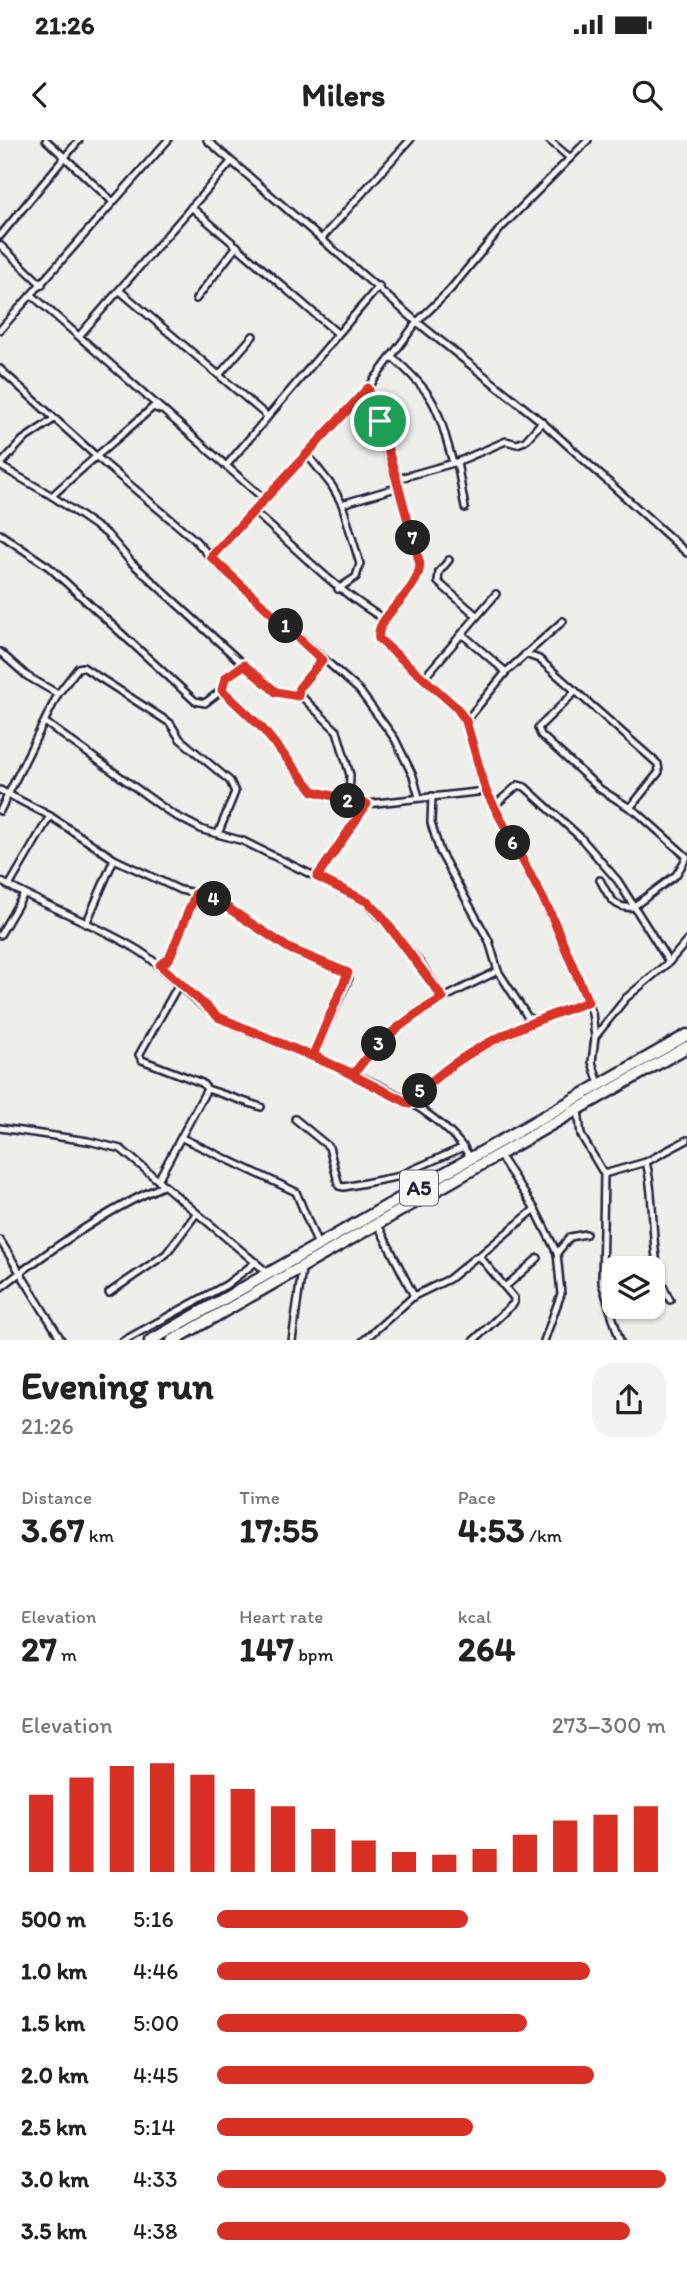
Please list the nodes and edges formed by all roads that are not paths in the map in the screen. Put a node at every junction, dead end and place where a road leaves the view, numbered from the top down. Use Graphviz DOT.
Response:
graph roads {
  1 [pos="46,140"];
  2 [pos="79,140"];
  3 [pos="168,140"];
  4 [pos="207,140"];
  5 [pos="410,140"];
  6 [pos="549,140"];
  7 [pos="588,140"];
  8 [pos="65,156"];
  9 [pos="570,158"];
  10 [pos="232,162"];
  11 [pos="112,201"];
  12 [pos="191,206"];
  13 [pos="0,236"];
  14 [pos="322,238"];
  15 [pos="0,245"];
  16 [pos="237,246"];
  17 [pos="42,285"];
  18 [pos="379,286"];
  19 [pos="120,292"];
  20 [pos="33,296"];
  21 [pos="196,299"];
  22 [pos="0,317"];
  23 [pos="417,322"];
  24 [pos="7,323"];
  25 [pos="0,330"];
  26 [pos="337,332"];
  27 [pos="253,336"];
  28 [pos="79,337"];
  29 [pos="391,356"];
  30 [pos="0,369"];
  31 [pos="219,374"];
  32 [pos="7,376"];
  33 [pos="0,382"];
  34 [pos="368,388"];
  35 [pos="166,413"];
  36 [pos="267,416"];
  37 [pos="54,419"];
  38 [pos="542,422"];
  39 [pos="306,453"];
  40 [pos="98,458"];
  41 [pos="455,462"];
  42 [pos="0,465"];
  43 [pos="226,466"];
  44 [pos="397,479"];
  45 [pos="399,487"];
  46 [pos="52,496"];
  47 [pos="264,499"];
  48 [pos="342,504"];
  49 [pos="465,508"];
  50 [pos="253,511"];
  51 [pos="0,534"];
  52 [pos="687,553"];
  53 [pos="211,557"];
  54 [pos="449,560"];
  55 [pos="338,589"];
  56 [pos="496,594"];
  57 [pos="476,615"];
  58 [pos="386,620"];
  59 [pos="563,621"];
  60 [pos="461,634"];
  61 [pos="0,652"];
  62 [pos="526,654"];
  63 [pos="322,660"];
  64 [pos="244,665"];
  65 [pos="506,672"];
  66 [pos="424,678"];
  67 [pos="222,690"];
  68 [pos="576,691"];
  69 [pos="58,694"];
  70 [pos="298,696"];
  71 [pos="466,721"];
  72 [pos="46,723"];
  73 [pos="0,790"];
  74 [pos="486,791"];
  75 [pos="9,795"];
  76 [pos="432,796"];
  77 [pos="419,797"];
  78 [pos="349,801"];
  79 [pos="367,804"];
  80 [pos="494,806"];
  81 [pos="630,808"];
  82 [pos="0,811"];
  83 [pos="50,816"];
  84 [pos="218,834"];
  85 [pos="114,859"];
  86 [pos="317,877"];
  87 [pos="600,880"];
  88 [pos="0,881"];
  89 [pos="9,886"];
  90 [pos="196,893"];
  91 [pos="24,894"];
  92 [pos="633,907"];
  93 [pos="86,924"];
  94 [pos="0,935"];
  95 [pos="687,940"];
  96 [pos="669,962"];
  97 [pos="160,965"];
  98 [pos="498,971"];
  99 [pos="180,982"];
  100 [pos="443,998"];
  101 [pos="588,1002"];
  102 [pos="535,1021"];
  103 [pos="687,1035"];
  104 [pos="595,1037"];
  105 [pos="687,1047"];
  106 [pos="313,1055"];
  107 [pos="354,1074"];
  108 [pos="599,1084"];
  109 [pos="207,1089"];
  110 [pos="410,1104"];
  111 [pos="261,1107"];
  112 [pos="578,1109"];
  113 [pos="295,1119"];
  114 [pos="0,1128"];
  115 [pos="182,1138"];
  116 [pos="687,1140"];
  117 [pos="464,1147"];
  118 [pos="499,1154"];
  119 [pos="471,1159"];
  120 [pos="646,1162"];
  121 [pos="604,1174"];
  122 [pos="158,1180"];
  123 [pos="163,1186"];
  124 [pos="536,1209"];
  125 [pos="196,1214"];
  126 [pos="377,1223"];
  127 [pos="586,1234"];
  128 [pos="0,1240"];
  129 [pos="318,1245"];
  130 [pos="557,1253"];
  131 [pos="478,1256"];
  132 [pos="538,1258"];
  133 [pos="256,1262"];
  134 [pos="302,1266"];
  135 [pos="20,1273"];
  136 [pos="269,1273"];
  137 [pos="505,1287"];
  138 [pos="0,1288"];
  139 [pos="108,1293"];
  140 [pos="414,1296"];
  141 [pos="670,1300"];
  142 [pos="179,1339"];
  143 [pos="62,1340"];
  144 [pos="123,1340"];
  145 [pos="150,1340"];
  146 [pos="292,1340"];
  147 [pos="363,1340"];
  148 [pos="473,1340"];
  149 [pos="544,1340"];
  150 [pos="621,1340"];
  1 -- 8 [label="street"];
  2 -- 8 [label="street"];
  3 -- 11 [label="street"];
  4 -- 10 [label="street"];
  5 -- 14 [label="street"];
  6 -- 9 [label="street"];
  7 -- 9 [label="street"];
  8 -- 11 [label="street"];
  8 -- 13 [label="street"];
  9 -- 23 [label="street"];
  10 -- 12 [label="street"];
  10 -- 14 [label="street"];
  11 -- 17 [label="street"];
  12 -- 16 [label="street"];
  12 -- 19 [label="street"];
  14 -- 18 [label="street"];
  15 -- 17 [label="street"];
  16 -- 21 [label="street"];
  16 -- 26 [label="street"];
  17 -- 20 [label="street"];
  18 -- 23 [label="street"];
  18 -- 26 [label="street"];
  19 -- 28 [label="street"];
  19 -- 31 [label="street"];
  20 -- 24 [label="street"];
  20 -- 28 [label="street"];
  22 -- 24 [label="street"];
  23 -- 29 [label="street"];
  23 -- 38 [label="street"];
  24 -- 25 [label="street"];
  26 -- 36 [label="street"];
  27 -- 31 [label="street"];
  28 -- 35 [label="street"];
  29 -- 34 [label="street"];
  29 -- 41 [label="street"];
  30 -- 32 [label="street"];
  31 -- 36 [label="street"];
  32 -- 33 [label="street"];
  32 -- 37 [label="street"];
  34 -- 39 [label="street"];
  34 -- 44 [label="street"];
  35 -- 40 [label="street"];
  35 -- 43 [label="street"];
  36 -- 43 [label="street"];
  37 -- 40 [label="street"];
  37 -- 42 [label="street"];
  38 -- 41 [label="street"];
  38 -- 52 [label="street"];
  39 -- 47 [label="street"];
  39 -- 48 [label="street"];
  40 -- 46 [label="street"];
  40 -- 53 [label="street"];
  41 -- 44 [label="street"];
  41 -- 49 [label="street"];
  42 -- 46 [label="street"];
  43 -- 47 [label="street"];
  44 -- 45 [label="street"];
  45 -- 48 [label="street"];
  45 -- 58 [label="street"];
  46 -- 64 [label="street"];
  47 -- 50 [label="street"];
  48 -- 55 [label="street"];
  50 -- 53 [label="street"];
  50 -- 55 [label="street"];
  51 -- 67 [label="street"];
  53 -- 63 [label="street"];
  54 -- 57 [label="street"];
  55 -- 58 [label="street"];
  56 -- 57 [label="street"];
  57 -- 60 [label="street"];
  58 -- 66 [label="street"];
  59 -- 62 [label="street"];
  60 -- 65 [label="street"];
  60 -- 66 [label="street"];
  61 -- 69 [label="street"];
  62 -- 65 [label="street"];
  62 -- 68 [label="street"];
  63 -- 70 [label="street"];
  63 -- 77 [label="street"];
  64 -- 67 [label="street"];
  64 -- 70 [label="street"];
  65 -- 71 [label="street"];
  66 -- 71 [label="street"];
  67 -- 78 [label="street"];
  68 -- 81 [label="street"];
  68 -- 81 [label="street"];
  69 -- 72 [label="street"];
  69 -- 84 [label="street"];
  70 -- 78 [label="street"];
  71 -- 74 [label="street"];
  72 -- 75 [label="street"];
  72 -- 84 [label="street"];
  73 -- 75 [label="street"];
  74 -- 76 [label="street"];
  74 -- 80 [label="street"];
  75 -- 82 [label="street"];
  75 -- 83 [label="street"];
  76 -- 77 [label="street"];
  76 -- 98 [label="street"];
  77 -- 79 [label="street"];
  78 -- 79 [label="street"];
  79 -- 86 [label="street"];
  80 -- 92 [label="street"];
  80 -- 101 [label="street"];
  81 -- 92 [label="street"];
  83 -- 85 [label="street"];
  83 -- 89 [label="street"];
  84 -- 86 [label="street"];
  85 -- 90 [label="street"];
  85 -- 93 [label="street"];
  86 -- 100 [label="street"];
  87 -- 92 [label="street"];
  88 -- 89 [label="street"];
  89 -- 91 [label="street"];
  90 -- 97 [label="street"];
  90 -- 106 [label="street"];
  91 -- 93 [label="street"];
  91 -- 94 [label="street"];
  92 -- 96 [label="street"];
  93 -- 97 [label="street"];
  95 -- 96 [label="street"];
  96 -- 104 [label="street"];
  97 -- 99 [label="street"];
  98 -- 100 [label="street"];
  98 -- 102 [label="street"];
  99 -- 106 [label="street"];
  99 -- 109 [label="street"];
  100 -- 107 [label="street"];
  101 -- 102 [label="street"];
  101 -- 104 [label="street"];
  102 -- 110 [label="street"];
  103 -- 108 [label="highway, A5"];
  104 -- 108 [label="street"];
  105 -- 112 [label="highway, A5"];
  106 -- 107 [label="street"];
  107 -- 110 [label="street"];
  108 -- 119 [label="highway, A5"];
  109 -- 111 [label="street"];
  109 -- 115 [label="street"];
  110 -- 117 [label="street"];
  112 -- 118 [label="highway, A5"];
  112 -- 121 [label="street"];
  113 -- 117 [label="street"];
  114 -- 122 [label="street"];
  115 -- 122 [label="street"];
  115 -- 129 [label="street"];
  116 -- 120 [label="street"];
  117 -- 119 [label="street"];
  118 -- 124 [label="street"];
  118 -- 126 [label="highway, A5"];
  119 -- 129 [label="highway, A5"];
  120 -- 121 [label="street"];
  120 -- 141 [label="street"];
  121 -- 150 [label="street"];
  122 -- 123 [label="street"];
  123 -- 125 [label="street"];
  123 -- 135 [label="street"];
  124 -- 130 [label="street"];
  124 -- 131 [label="street"];
  125 -- 133 [label="street"];
  125 -- 139 [label="street"];
  126 -- 134 [label="highway, A5"];
  126 -- 140 [label="street"];
  127 -- 130 [label="street"];
  128 -- 135 [label="street"];
  129 -- 136 [label="highway, A5"];
  130 -- 149 [label="street"];
  131 -- 137 [label="street"];
  131 -- 140 [label="street"];
  132 -- 137 [label="street"];
  133 -- 136 [label="street"];
  133 -- 144 [label="street"];
  134 -- 142 [label="highway, A5"];
  134 -- 146 [label="street"];
  135 -- 138 [label="street"];
  135 -- 143 [label="street"];
  136 -- 145 [label="highway, A5"];
  137 -- 148 [label="street"];
  140 -- 147 [label="street"];
}
